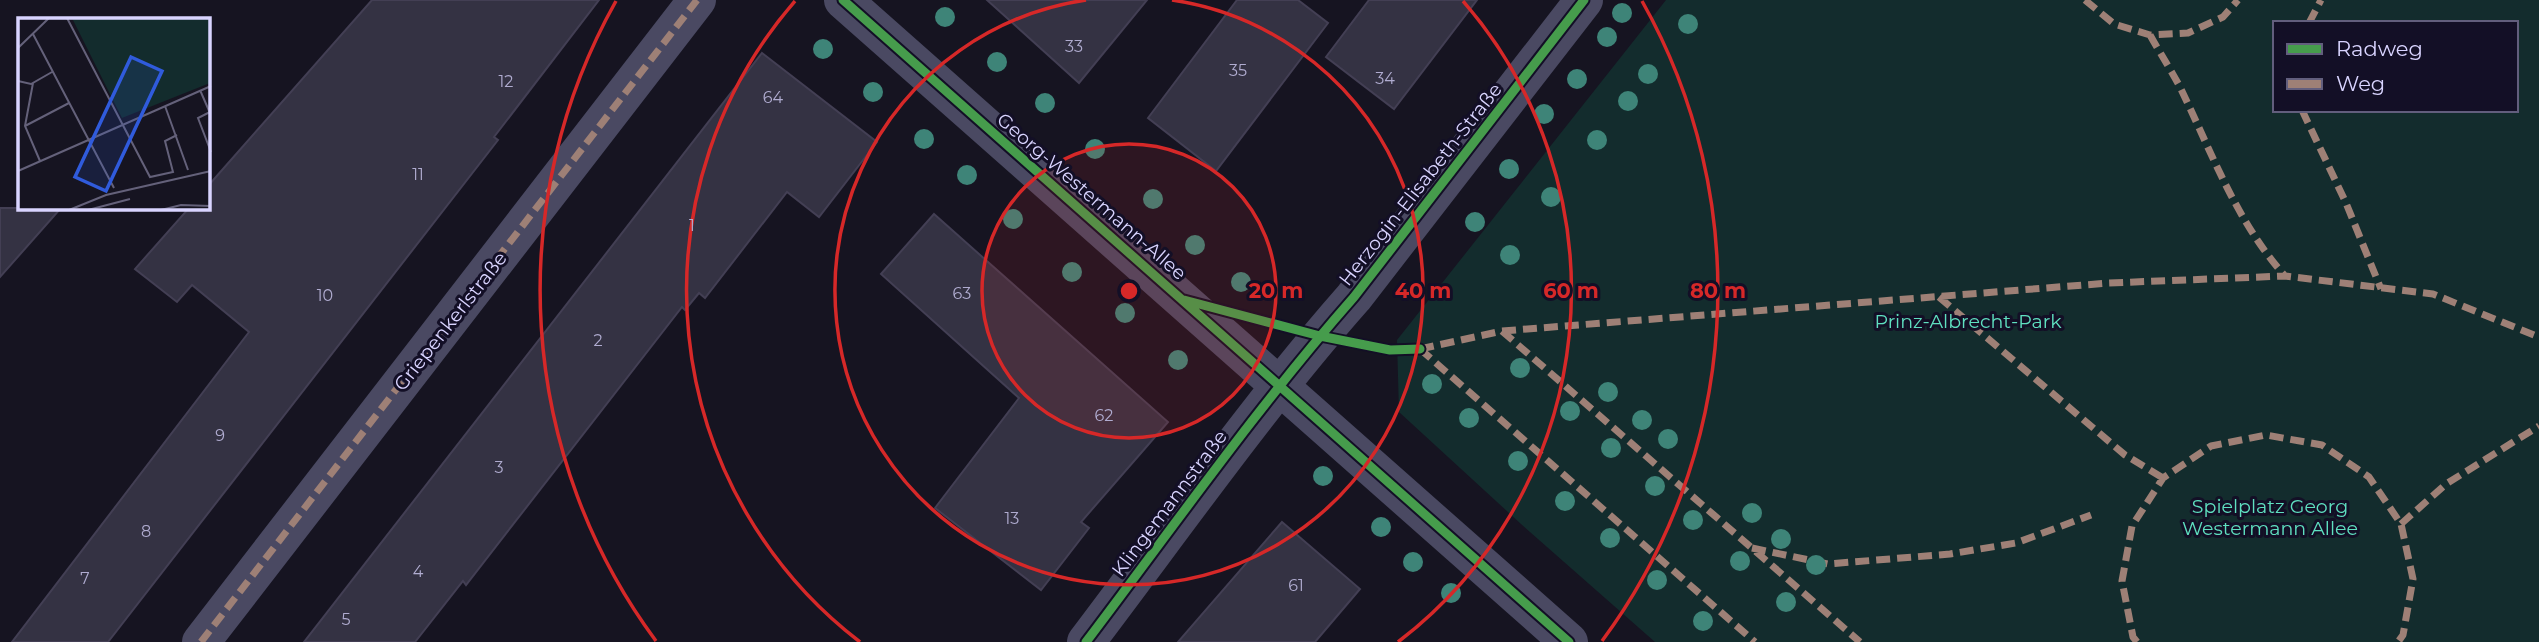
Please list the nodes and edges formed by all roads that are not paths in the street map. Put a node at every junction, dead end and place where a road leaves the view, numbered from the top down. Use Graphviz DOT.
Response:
graph roads {
  1 [pos="697,0"];
  2 [pos="843,0"];
  3 [pos="1584,0"];
  4 [pos="1280,386"];
  5 [pos="201,642"];
  6 [pos="1086,642"];
  7 [pos="1569,642"];
  1 -- 5 [label="street, Griepenkerlstraße"];
  2 -- 4 [label="street, Georg-Westermann-Allee"];
  3 -- 4 [label="street, Herzogin-Elisabeth-Straße"];
  4 -- 6 [label="street, Klingemannstraße"];
  4 -- 7 [label="street, Georg-Westermann-Allee"];
}
